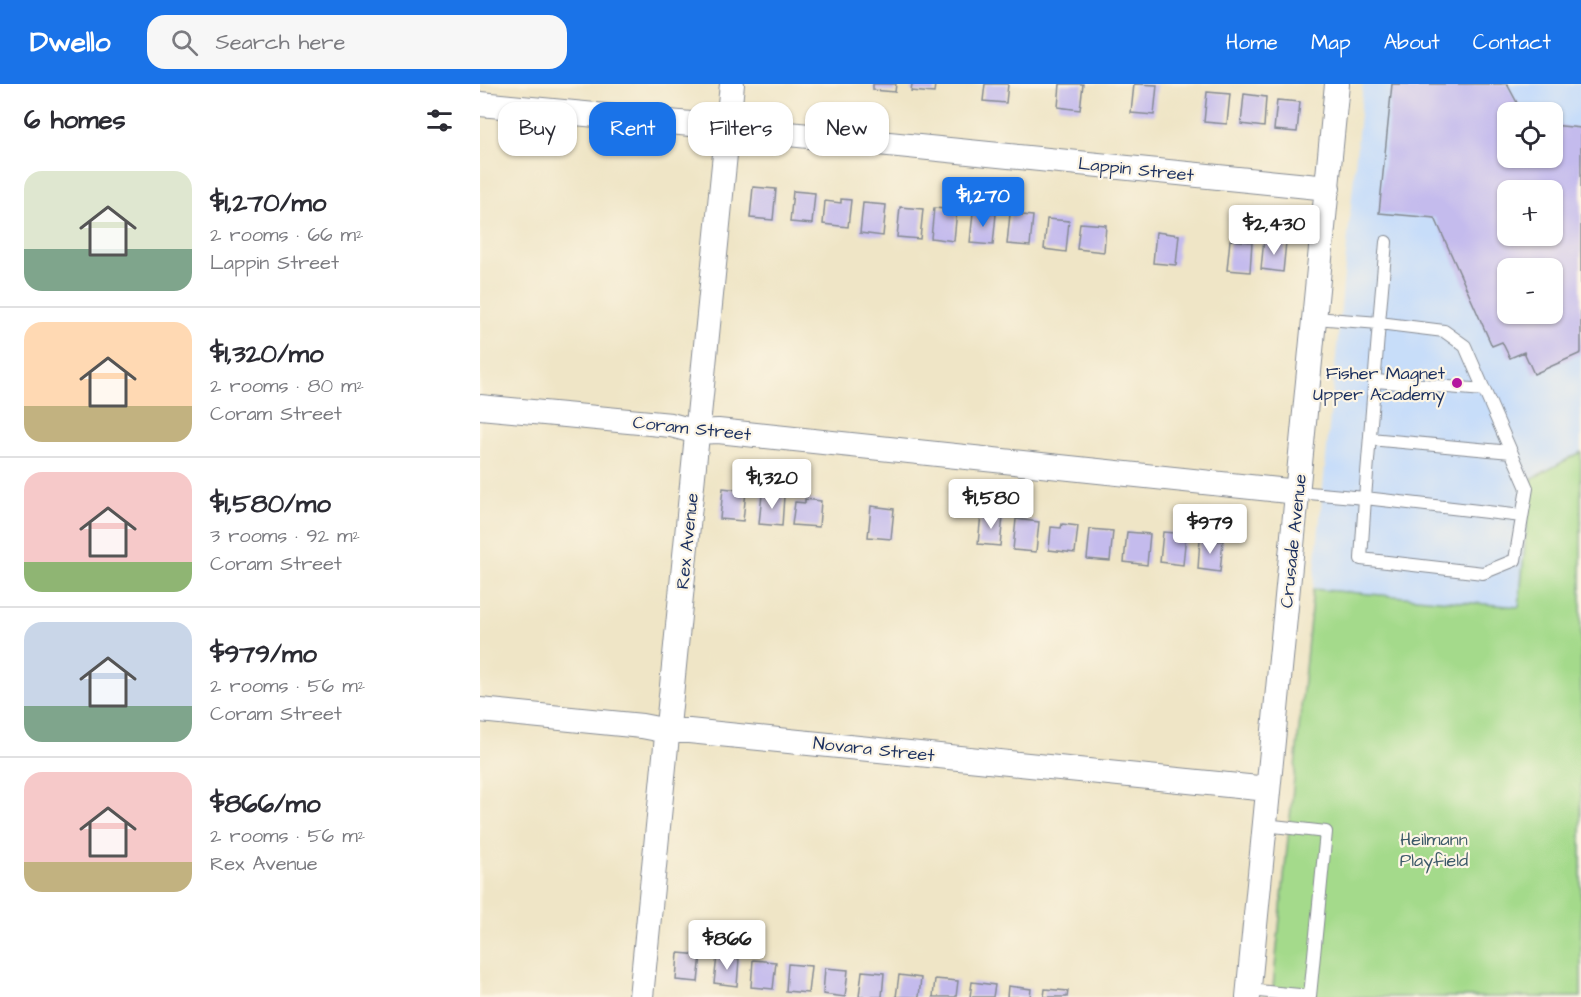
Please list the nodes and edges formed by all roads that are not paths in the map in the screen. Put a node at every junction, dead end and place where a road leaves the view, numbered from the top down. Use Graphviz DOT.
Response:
graph roads {
  1 [pos="732,84"];
  2 [pos="1337,84"];
  3 [pos="730,102"];
  4 [pos="480,105"];
  5 [pos="688,124"];
  6 [pos="793,134"];
  7 [pos="725,156"];
  8 [pos="1328,189"];
  9 [pos="1386,242"];
  10 [pos="1315,318"];
  11 [pos="1379,323"];
  12 [pos="1376,381"];
  13 [pos="1484,390"];
  14 [pos="480,407"];
  15 [pos="697,432"];
  16 [pos="1370,439"];
  17 [pos="1511,452"];
  18 [pos="1298,492"];
  19 [pos="1365,498"];
  20 [pos="1522,516"];
  21 [pos="480,710"];
  22 [pos="668,731"];
  23 [pos="1268,789"];
  24 [pos="1265,825"];
  25 [pos="1248,994"];
  26 [pos="641,997"];
  1 -- 3 [label="street, Rex Avenue"];
  2 -- 8 [label="street, Crusade Avenue"];
  4 -- 5 [label="street, Lappin Street"];
  6 -- 8 [label="street, Lappin Street"];
  7 -- 15 [label="street, Rex Avenue"];
  8 -- 10 [label="street, Crusade Avenue"];
  9 -- 11 [label="lane"];
  10 -- 11 [label="lane"];
  10 -- 18 [label="street, Crusade Avenue"];
  11 -- 12 [label="lane"];
  11 -- 13 [label="lane"];
  12 -- 13 [label="lane"];
  12 -- 16 [label="lane"];
  13 -- 17 [label="lane"];
  14 -- 15 [label="street, Coram Street"];
  15 -- 18 [label="street, Coram Street"];
  15 -- 22 [label="street, Rex Avenue"];
  16 -- 17 [label="lane"];
  16 -- 19 [label="lane"];
  17 -- 20 [label="lane"];
  18 -- 19 [label="lane"];
  18 -- 23 [label="street, Crusade Avenue"];
  19 -- 20 [label="lane"];
  19 -- 20 [label="lane"];
  21 -- 22 [label="street, Novara Street"];
  22 -- 23 [label="street, Novara Street"];
  22 -- 26 [label="street, Rex Avenue"];
  23 -- 24 [label="street, Crusade Avenue"];
  24 -- 25 [label="street, Crusade Avenue"];
  24 -- 25 [label="lane"];
}
